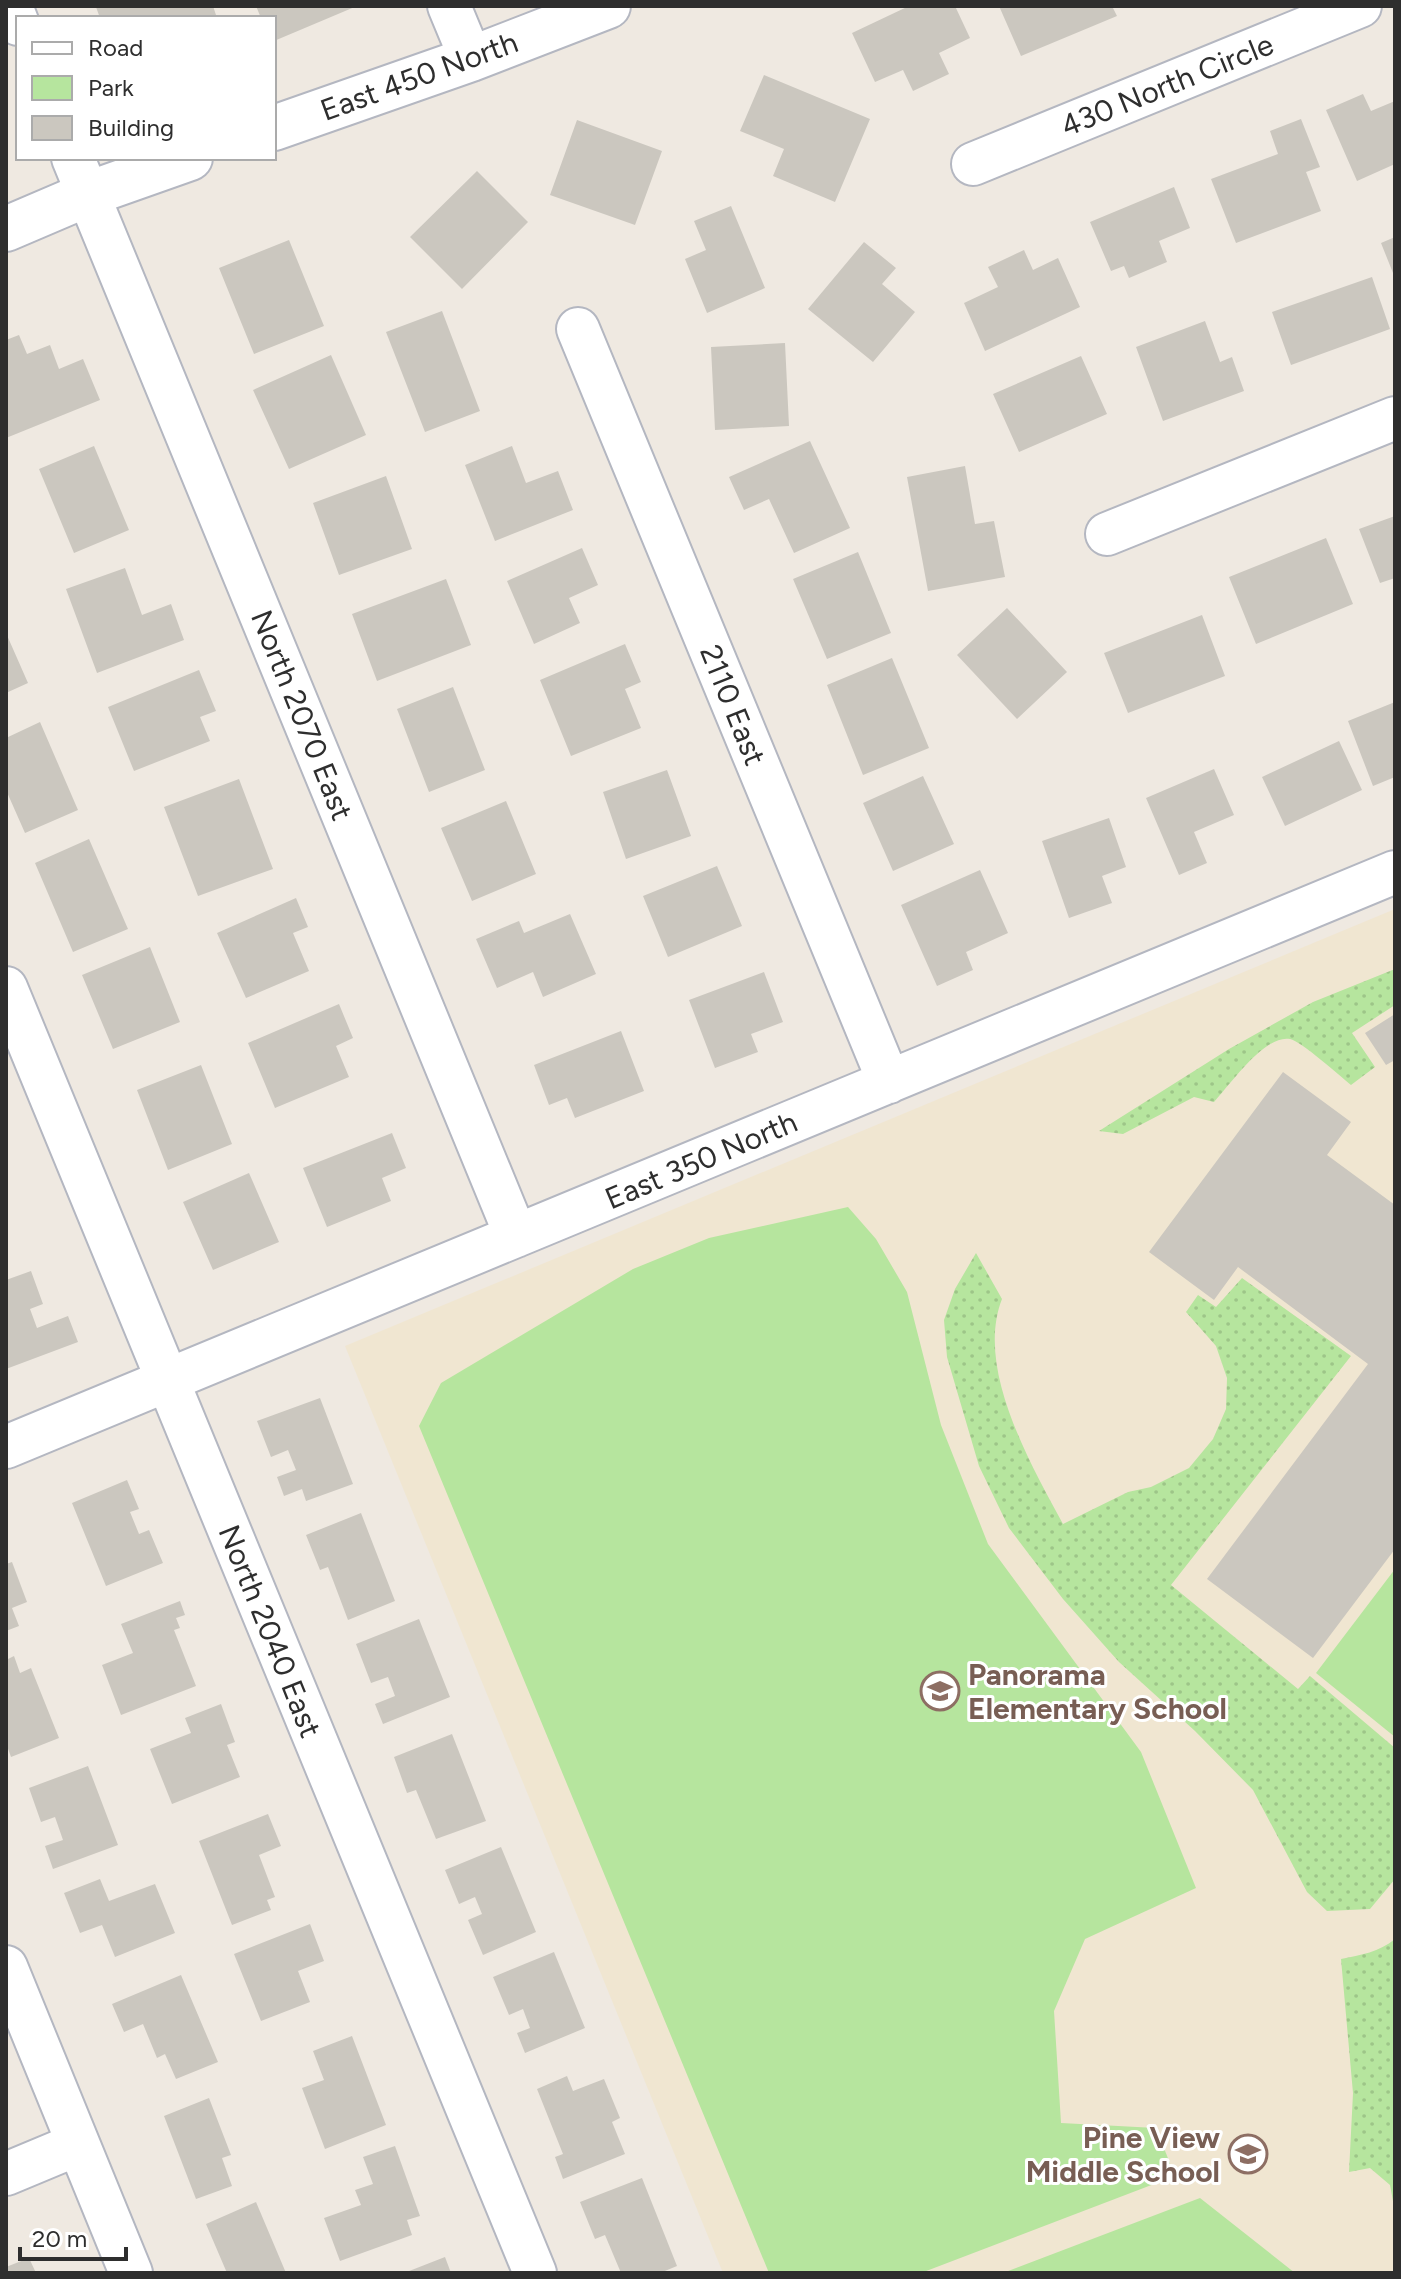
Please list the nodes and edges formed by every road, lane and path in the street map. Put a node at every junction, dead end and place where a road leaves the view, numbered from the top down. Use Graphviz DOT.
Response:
graph roads {
  1 [pos="449,6"];
  2 [pos="608,6"];
  3 [pos="1360,6"];
  4 [pos="471,59"];
  5 [pos="276,127"];
  6 [pos="178,160"];
  7 [pos="973,164"];
  8 [pos="81,176"];
  9 [pos="6,229"];
  10 [pos="578,329"];
  11 [pos="1395,418"];
  12 [pos="1107,534"];
  13 [pos="1395,872"];
  14 [pos="6,988"];
  15 [pos="889,1082"];
  16 [pos="516,1236"];
  17 [pos="167,1381"];
  18 [pos="6,1447"];
  19 [pos="6,1967"];
  20 [pos="78,2144"];
  21 [pos="6,2174"];
  22 [pos="131,2273"];
  23 [pos="535,2273"];
  1 -- 4 [label="street"];
  2 -- 4 [label="street, East 450 North"];
  3 -- 7 [label="street, 430 North Circle"];
  4 -- 5 [label="street, East 450 North"];
  6 -- 8 [label="street"];
  8 -- 9 [label="street"];
  8 -- 16 [label="street, North 2070 East"];
  10 -- 15 [label="street, 2110 East"];
  11 -- 12 [label="street"];
  13 -- 15 [label="street, East 350 North"];
  14 -- 17 [label="street, North 2040 East"];
  15 -- 16 [label="street, East 350 North"];
  16 -- 17 [label="street, East 350 North"];
  17 -- 18 [label="street, East 350 North"];
  17 -- 23 [label="street, North 2040 East"];
  19 -- 20 [label="street"];
  20 -- 21 [label="street"];
  20 -- 22 [label="street"];
}
